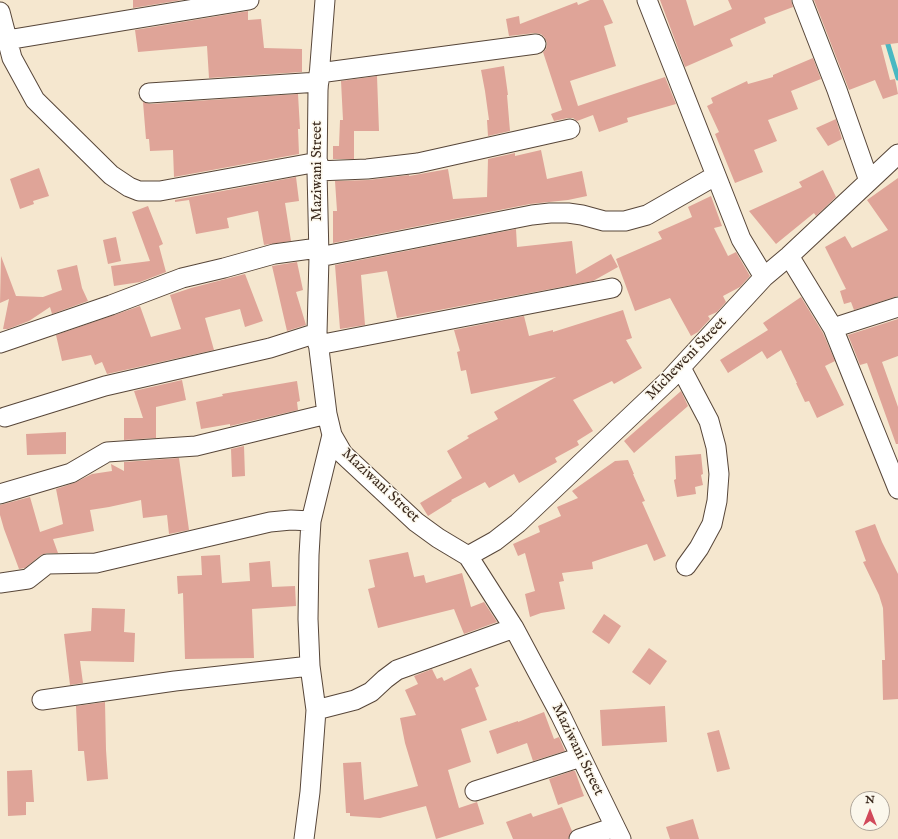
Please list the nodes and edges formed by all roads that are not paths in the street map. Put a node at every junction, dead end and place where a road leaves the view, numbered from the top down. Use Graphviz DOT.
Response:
graph roads {
  1 [pos="249,0"];
  2 [pos="325,0"];
  3 [pos="647,0"];
  4 [pos="802,0"];
  5 [pos="0,12"];
  6 [pos="7,40"];
  7 [pos="536,44"];
  8 [pos="319,78"];
  9 [pos="149,93"];
  10 [pos="570,129"];
  11 [pos="898,154"];
  12 [pos="317,167"];
  13 [pos="715,176"];
  14 [pos="869,181"];
  15 [pos="318,252"];
  16 [pos="789,256"];
  17 [pos="764,277"];
  18 [pos="612,288"];
  19 [pos="898,306"];
  20 [pos="833,328"];
  21 [pos="318,339"];
  22 [pos="0,343"];
  23 [pos="681,368"];
  24 [pos="327,414"];
  25 [pos="5,417"];
  26 [pos="332,435"];
  27 [pos="898,487"];
  28 [pos="0,494"];
  29 [pos="311,522"];
  30 [pos="468,556"];
  31 [pos="686,566"];
  32 [pos="0,583"];
  33 [pos="514,628"];
  34 [pos="310,666"];
  35 [pos="42,700"];
  36 [pos="316,710"];
  37 [pos="582,758"];
  38 [pos="475,791"];
  39 [pos="618,833"];
  40 [pos="304,839"];
  41 [pos="579,839"];
  1 -- 6 [label="street"];
  2 -- 8 [label="street, Maziwani Street"];
  3 -- 13 [label="street"];
  4 -- 14 [label="street"];
  5 -- 6 [label="street"];
  6 -- 12 [label="street"];
  7 -- 8 [label="street"];
  8 -- 9 [label="street"];
  8 -- 12 [label="street, Maziwani Street"];
  10 -- 12 [label="street"];
  11 -- 14 [label="street, Micheweni Street"];
  12 -- 15 [label="street, Maziwani Street"];
  13 -- 15 [label="street"];
  13 -- 17 [label="street"];
  14 -- 16 [label="street, Micheweni Street"];
  15 -- 21 [label="street, Maziwani Street"];
  15 -- 22 [label="street"];
  16 -- 17 [label="street, Micheweni Street"];
  16 -- 20 [label="street"];
  17 -- 23 [label="street, Micheweni Street"];
  18 -- 21 [label="street"];
  19 -- 20 [label="street"];
  20 -- 27 [label="street"];
  21 -- 24 [label="street, Maziwani Street"];
  21 -- 25 [label="street"];
  23 -- 30 [label="street, Micheweni Street"];
  23 -- 31 [label="street"];
  24 -- 26 [label="street, Maziwani Street"];
  24 -- 28 [label="street"];
  26 -- 29 [label="street"];
  26 -- 30 [label="street, Maziwani Street"];
  29 -- 32 [label="street"];
  29 -- 34 [label="street"];
  30 -- 33 [label="street, Maziwani Street"];
  33 -- 36 [label="street"];
  33 -- 37 [label="street, Maziwani Street"];
  34 -- 35 [label="street"];
  34 -- 36 [label="street"];
  36 -- 40 [label="street"];
  37 -- 38 [label="street"];
  37 -- 39 [label="street, Maziwani Street"];
  39 -- 41 [label="street"];
}
